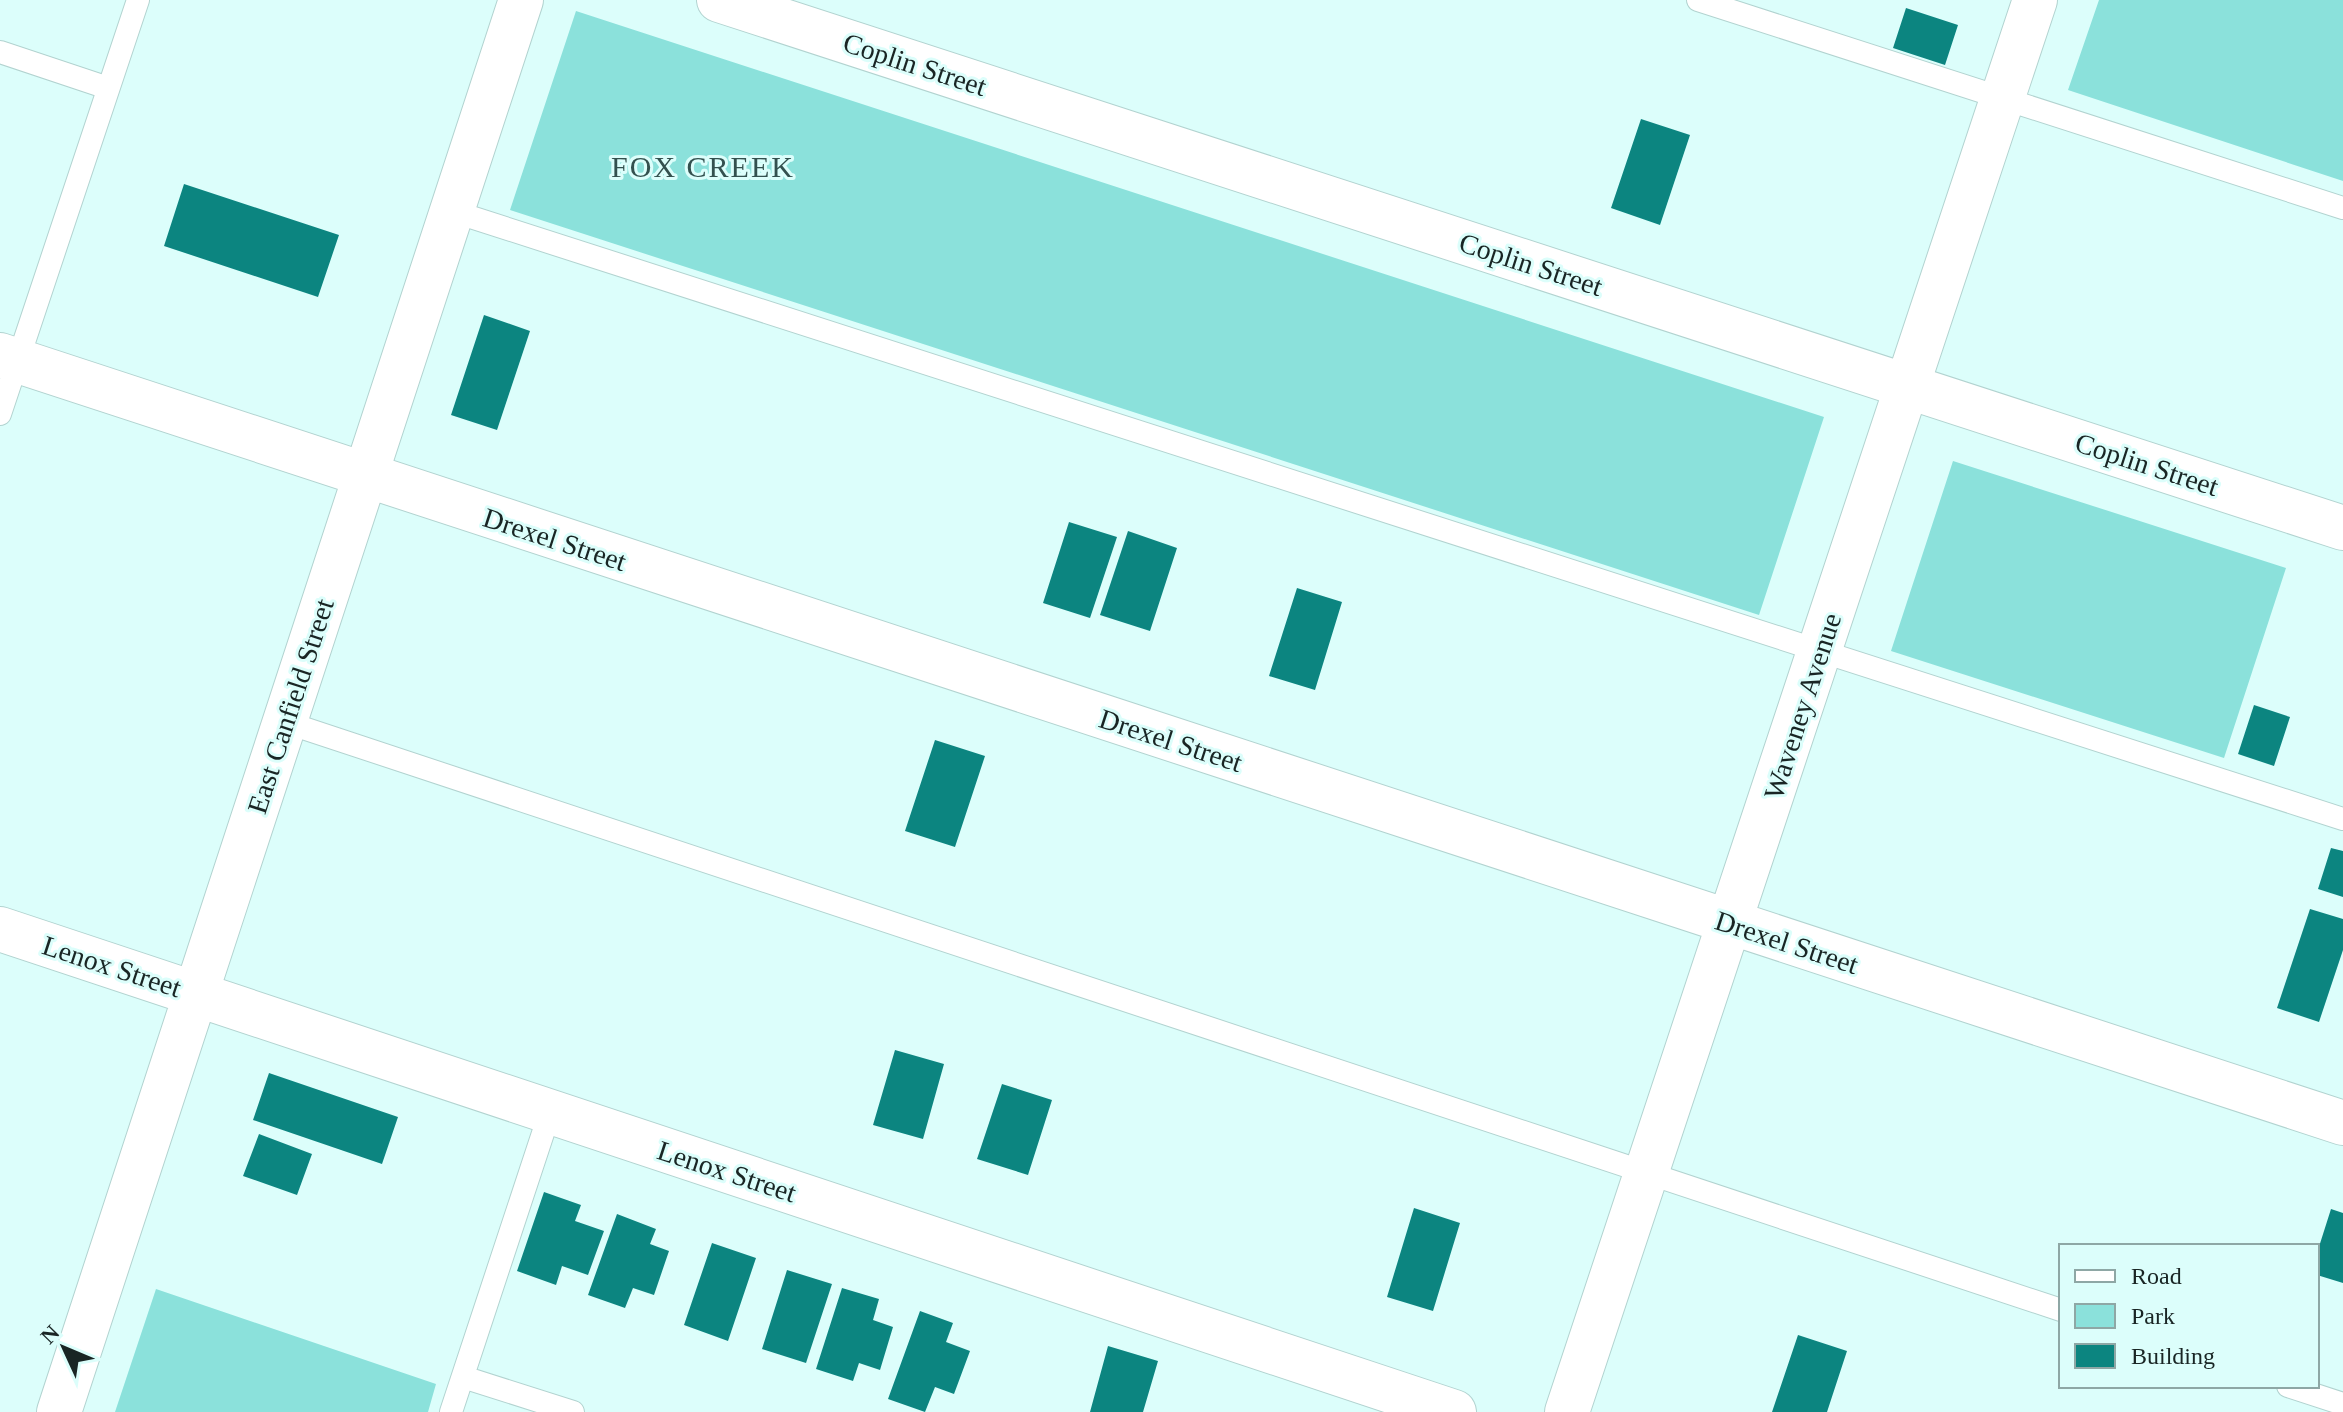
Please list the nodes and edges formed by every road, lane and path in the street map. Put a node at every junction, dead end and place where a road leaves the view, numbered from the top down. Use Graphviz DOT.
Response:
graph roads {
  1 [pos="138,0"];
  2 [pos="521,0"];
  3 [pos="719,0"];
  4 [pos="1698,0"];
  5 [pos="2035,0"];
  6 [pos="0,52"];
  7 [pos="108,88"];
  8 [pos="2003,97"];
  9 [pos="2343,208"];
  10 [pos="452,211"];
  11 [pos="9,358"];
  12 [pos="1908,387"];
  13 [pos="0,414"];
  14 [pos="365,477"];
  15 [pos="2343,528"];
  16 [pos="1820,651"];
  17 [pos="285,722"];
  18 [pos="2343,819"];
  19 [pos="1731,923"];
  20 [pos="0,929"];
  21 [pos="196,994"];
  22 [pos="550,1112"];
  23 [pos="2343,1123"];
  24 [pos="1647,1173"];
  25 [pos="2059,1309"];
  26 [pos="463,1377"];
  27 [pos="2294,1388"];
  28 [pos="2343,1404"];
  29 [pos="59,1412"];
  30 [pos="451,1412"];
  31 [pos="573,1412"];
  32 [pos="1454,1412"];
  33 [pos="1567,1412"];
  1 -- 7 [label="lane"];
  2 -- 10 [label="street, East Canfield Street"];
  3 -- 12 [label="street, Coplin Street"];
  4 -- 8 [label="lane"];
  5 -- 8 [label="street, Waveney Avenue"];
  6 -- 7 [label="lane"];
  7 -- 11 [label="lane"];
  8 -- 9 [label="lane"];
  8 -- 12 [label="street, Waveney Avenue"];
  10 -- 14 [label="street, East Canfield Street"];
  10 -- 16 [label="lane"];
  11 -- 13 [label="lane"];
  11 -- 14 [label="street, Drexel Street"];
  12 -- 15 [label="street, Coplin Street"];
  12 -- 16 [label="street, Waveney Avenue"];
  14 -- 17 [label="street, East Canfield Street"];
  14 -- 19 [label="street, Drexel Street"];
  16 -- 18 [label="lane"];
  16 -- 19 [label="street, Waveney Avenue"];
  17 -- 21 [label="street, East Canfield Street"];
  17 -- 24 [label="lane"];
  19 -- 23 [label="street, Drexel Street"];
  19 -- 24 [label="street, Waveney Avenue"];
  20 -- 21 [label="street, Lenox Street"];
  21 -- 22 [label="street, Lenox Street"];
  21 -- 29 [label="street, East Canfield Street"];
  22 -- 26 [label="lane"];
  22 -- 32 [label="street, Lenox Street"];
  24 -- 25 [label="lane"];
  24 -- 33 [label="street, Waveney Avenue"];
  26 -- 30 [label="lane"];
  26 -- 31 [label="lane"];
  27 -- 28 [label="lane"];
}
